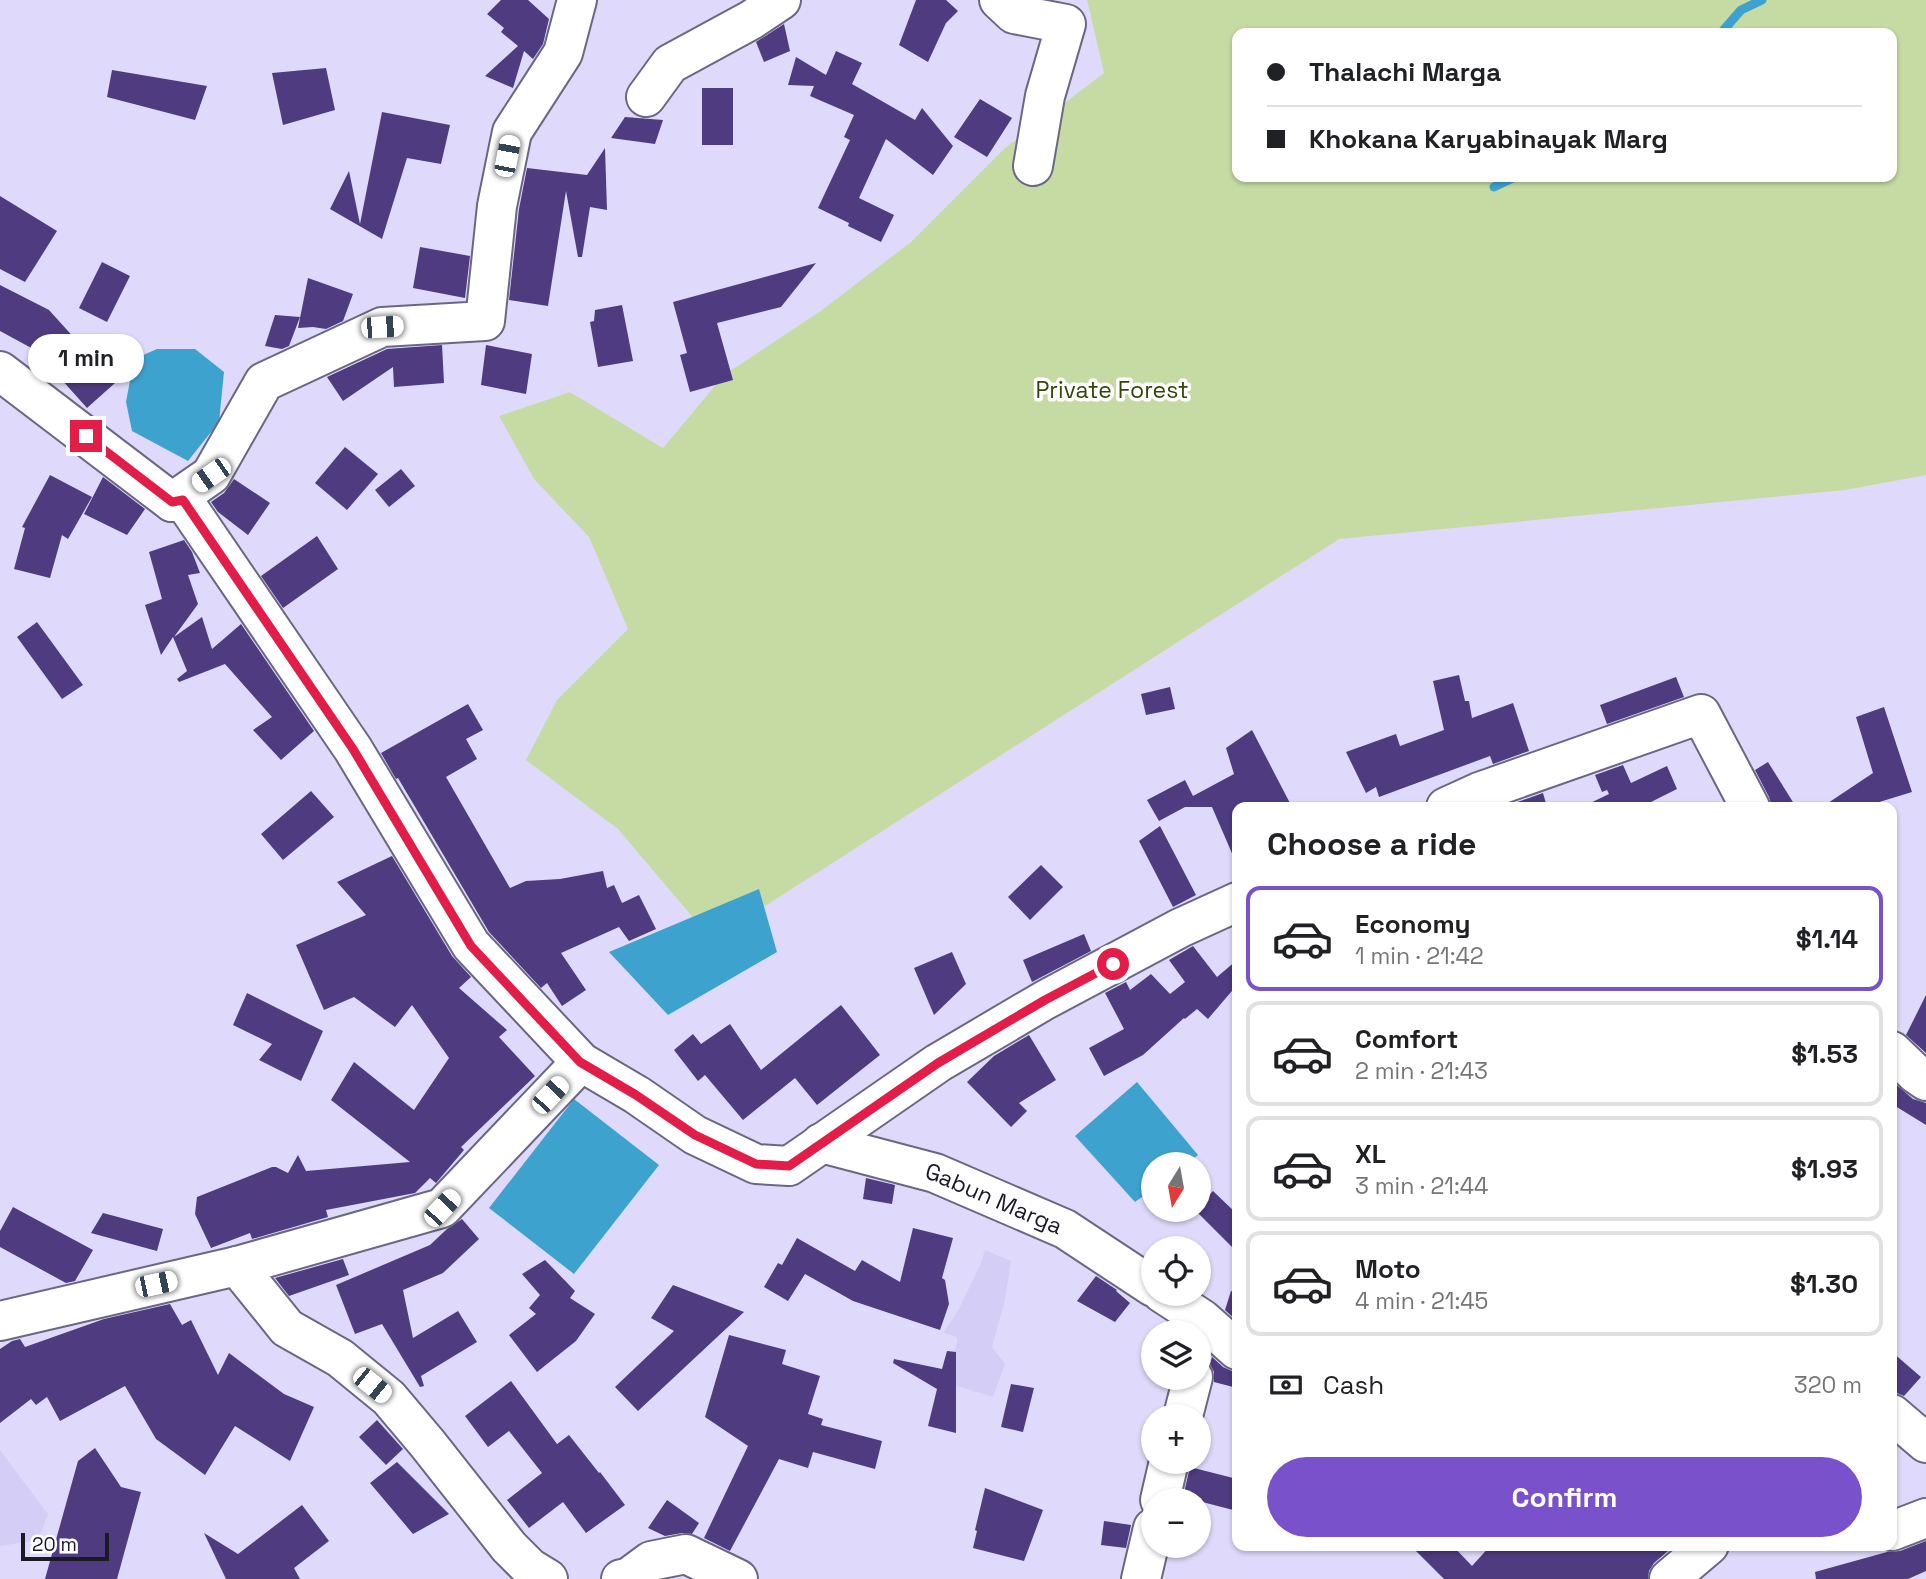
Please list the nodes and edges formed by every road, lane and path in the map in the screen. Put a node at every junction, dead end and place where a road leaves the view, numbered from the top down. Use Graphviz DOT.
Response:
graph roads {
  1 [pos="577,0"];
  2 [pos="781,0"];
  3 [pos="999,0"];
  4 [pos="646,97"];
  5 [pos="1033,166"];
  6 [pos="0,371"];
  7 [pos="172,502"];
  8 [pos="1457,802"];
  9 [pos="1747,802"];
  10 [pos="1232,904"];
  11 [pos="1897,1056"];
  12 [pos="580,1062"];
  13 [pos="1926,1081"];
  14 [pos="821,1143"];
  15 [pos="237,1266"];
  16 [pos="1141,1279"];
  17 [pos="1175,1306"];
  18 [pos="1190,1320"];
  19 [pos="0,1321"];
  20 [pos="1211,1336"];
  21 [pos="1232,1347"];
  22 [pos="1897,1418"];
  23 [pos="1926,1443"];
  24 [pos="1926,1518"];
  25 [pos="1897,1529"];
  26 [pos="1702,1551"];
  27 [pos="1147,1558"];
  28 [pos="548,1579"];
  29 [pos="621,1579"];
  30 [pos="738,1579"];
  31 [pos="1142,1579"];
  32 [pos="1670,1579"];
  1 -- 7 [label="street"];
  2 -- 4 [label="street"];
  3 -- 5 [label="street"];
  6 -- 7 [label="street"];
  7 -- 12 [label="street"];
  8 -- 9 [label="street"];
  10 -- 14 [label="street"];
  11 -- 13 [label="street"];
  12 -- 14 [label="street"];
  12 -- 15 [label="street"];
  14 -- 16 [label="street, Gabun Marga"];
  15 -- 19 [label="street"];
  15 -- 28 [label="street"];
  17 -- 18 [label="street"];
  20 -- 21 [label="street"];
  22 -- 23 [label="street"];
  24 -- 25 [label="street"];
  26 -- 32 [label="street"];
  27 -- 31 [label="street"];
  29 -- 30 [label="street"];
}
